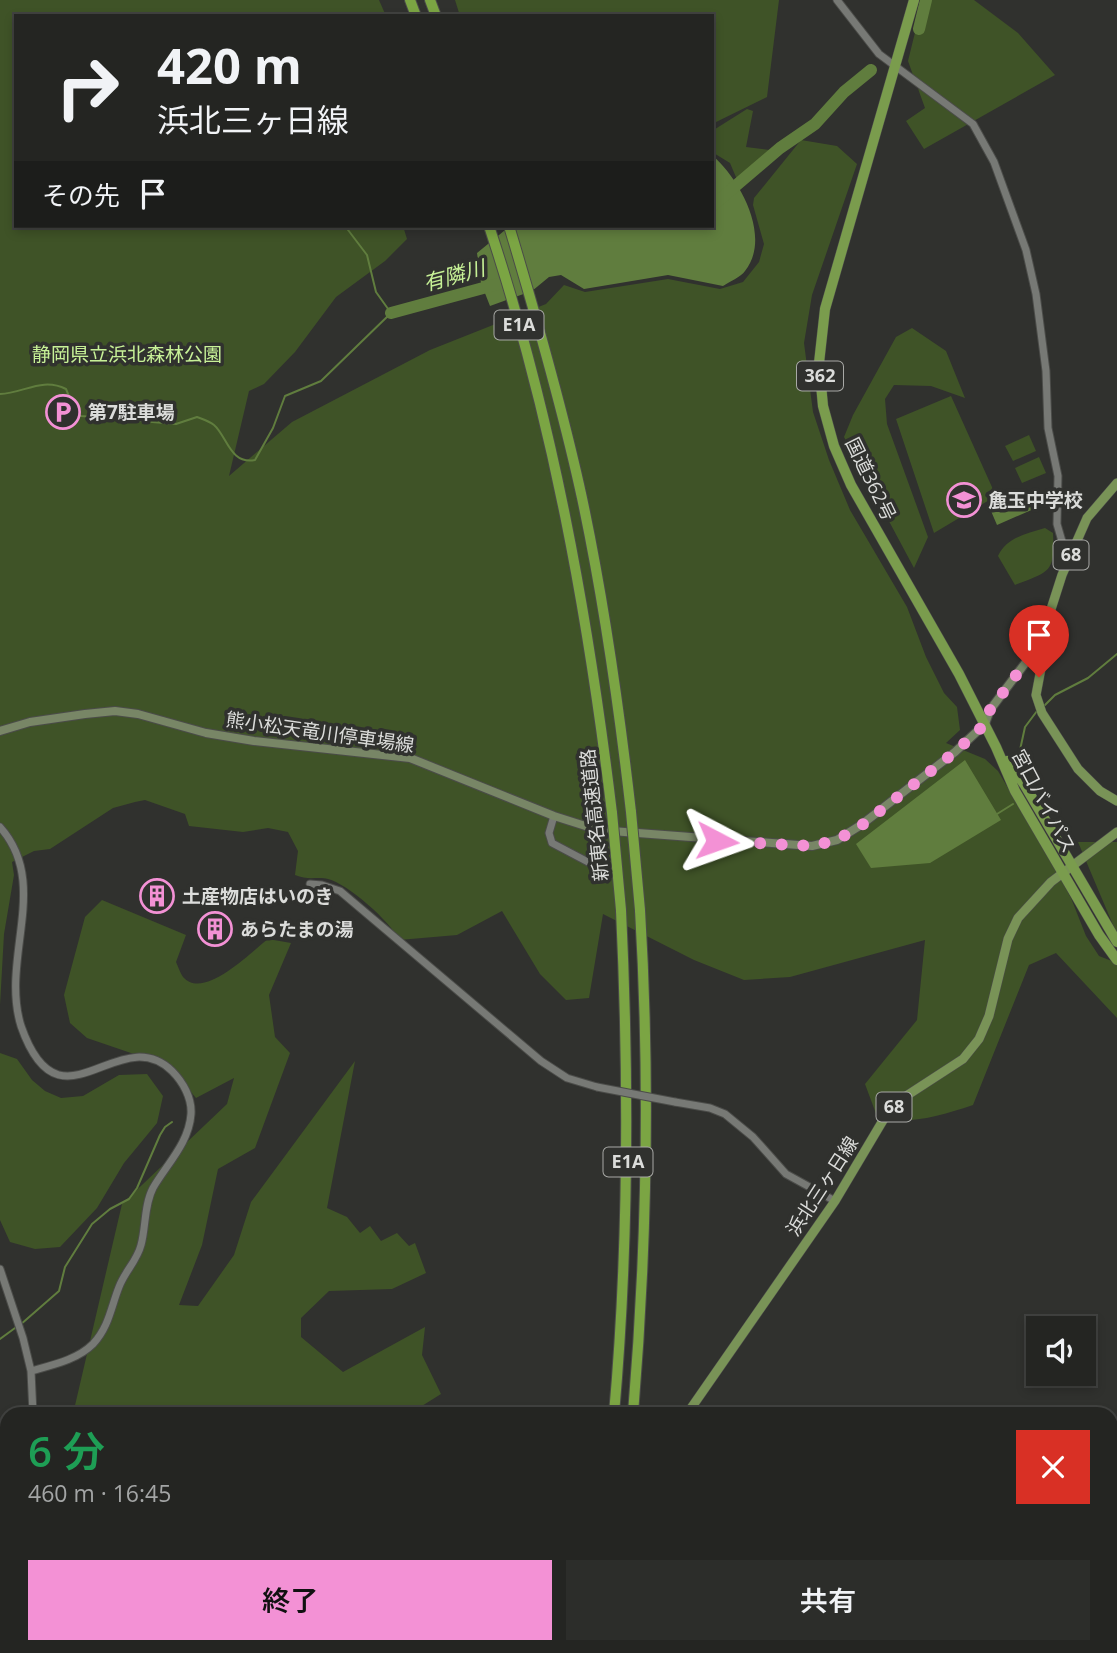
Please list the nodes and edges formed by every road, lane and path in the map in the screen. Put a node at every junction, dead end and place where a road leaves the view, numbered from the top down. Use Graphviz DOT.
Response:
graph roads {
  1 [pos="838,0"];
  2 [pos="914,0"];
  3 [pos="895,66"];
  4 [pos="490,228"];
  5 [pos="510,228"];
  6 [pos="1117,483"];
  7 [pos="1068,562"];
  8 [pos="1044,638"];
  9 [pos="985,724"];
  10 [pos="0,731"];
  11 [pos="996,747"];
  12 [pos="1117,801"];
  13 [pos="554,816"];
  14 [pos="0,827"];
  15 [pos="1117,831"];
  16 [pos="588,862"];
  17 [pos="1066,869"];
  18 [pos="310,884"];
  19 [pos="1117,942"];
  20 [pos="1117,960"];
  21 [pos="835,1201"];
  22 [pos="0,1269"];
  23 [pos="31,1371"];
  24 [pos="33,1407"];
  25 [pos="614,1407"];
  26 [pos="633,1407"];
  27 [pos="692,1407"];
  1 -- 3 [label="street"];
  2 -- 3 [label="highway, 国道362号 / 362"];
  3 -- 7 [label="street"];
  3 -- 9 [label="highway, 国道362号 / 362"];
  4 -- 25 [label="highway, 新東名高速道路 / E1A, bridge"];
  5 -- 26 [label="highway, 新東名高速道路 / E1A, bridge"];
  6 -- 7 [label="main road, 68"];
  7 -- 8 [label="main road, 68"];
  8 -- 9 [label="main road, 熊小松天竜川停車場線"];
  8 -- 12 [label="main road, 68"];
  9 -- 11 [label="highway, 国道362号 / 362"];
  9 -- 13 [label="main road, 熊小松天竜川停車場線"];
  10 -- 13 [label="main road, 熊小松天竜川停車場線"];
  11 -- 17 [label="highway, 宮口バイパス / 362"];
  13 -- 16 [label="street"];
  14 -- 23 [label="street"];
  15 -- 17 [label="main road, 浜北三ヶ日線 / 68"];
  17 -- 19 [label="highway, 宮口バイパス / 362"];
  17 -- 20 [label="highway, 宮口バイパス / 362"];
  17 -- 21 [label="main road, 浜北三ヶ日線 / 68"];
  18 -- 21 [label="street, bridge"];
  21 -- 27 [label="main road, 浜北三ヶ日線 / 68"];
  22 -- 23 [label="street"];
  23 -- 24 [label="street"];
}
